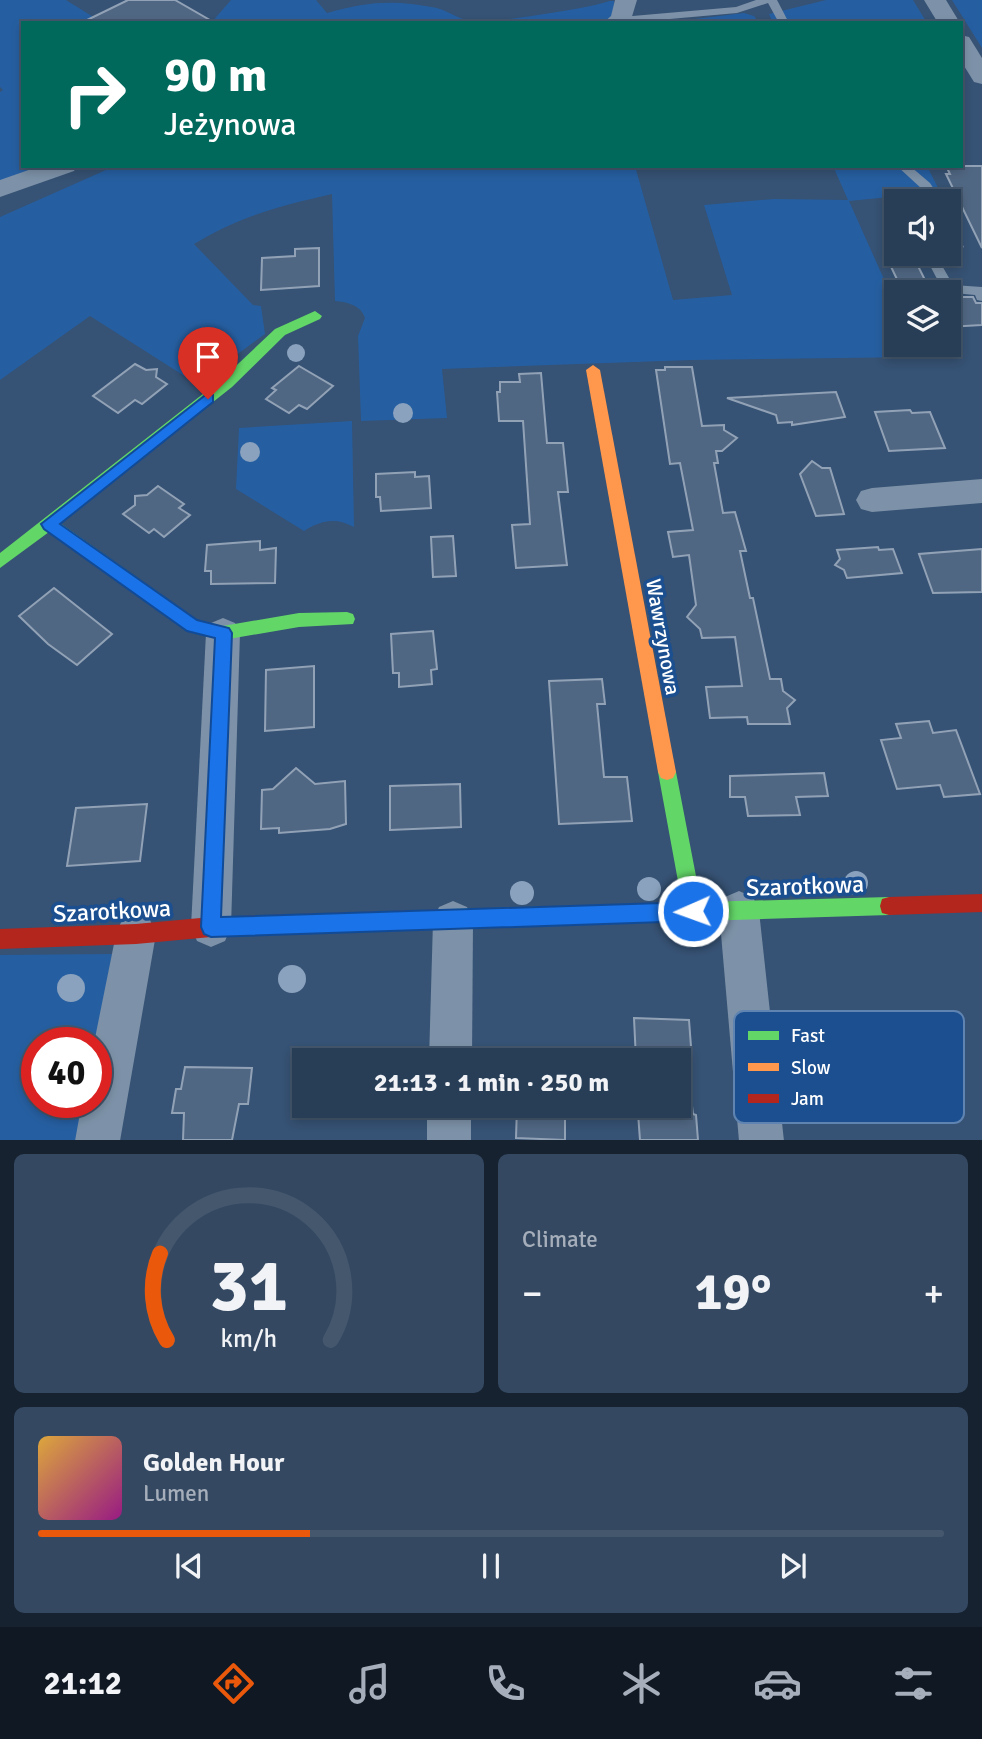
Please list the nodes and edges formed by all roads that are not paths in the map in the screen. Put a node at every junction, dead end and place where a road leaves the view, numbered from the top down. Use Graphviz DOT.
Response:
graph roads {
  1 [pos="766,0"];
  2 [pos="772,0"];
  3 [pos="935,0"];
  4 [pos="620,14"];
  5 [pos="783,21"];
  6 [pos="948,21"];
  7 [pos="963,45"];
  8 [pos="982,77"];
  9 [pos="59,168"];
  10 [pos="905,168"];
  11 [pos="0,189"];
  12 [pos="928,189"];
  13 [pos="936,266"];
  14 [pos="982,297"];
  15 [pos="315,316"];
  16 [pos="593,370"];
  17 [pos="982,491"];
  18 [pos="872,500"];
  19 [pos="49,524"];
  20 [pos="0,562"];
  21 [pos="347,619"];
  22 [pos="223,633"];
  23 [pos="982,904"];
  24 [pos="693,911"];
  25 [pos="739,911"];
  26 [pos="453,921"];
  27 [pos="211,927"];
  28 [pos="136,934"];
  29 [pos="0,939"];
  30 [pos="749,1011"];
  31 [pos="450,1048"];
  32 [pos="449,1118"];
  33 [pos="97,1140"];
  34 [pos="449,1140"];
  1 -- 4 [label="lane"];
  2 -- 5 [label="lane"];
  3 -- 6 [label="street"];
  7 -- 8 [label="street"];
  9 -- 11 [label="street"];
  10 -- 12 [label="lane"];
  13 -- 14 [label="lane"];
  15 -- 19 [label="street"];
  16 -- 24 [label="street, Wawrzynowa"];
  17 -- 18 [label="street"];
  19 -- 20 [label="street"];
  19 -- 22 [label="street"];
  21 -- 22 [label="street"];
  22 -- 27 [label="street"];
  23 -- 25 [label="street, Szarotkowa"];
  24 -- 25 [label="street, Szarotkowa"];
  24 -- 26 [label="street, Szarotkowa"];
  25 -- 30 [label="street"];
  26 -- 27 [label="street, Szarotkowa"];
  26 -- 31 [label="street"];
  27 -- 28 [label="street, Szarotkowa"];
  28 -- 29 [label="street, Szarotkowa"];
  28 -- 33 [label="street"];
  32 -- 34 [label="street"];
}
